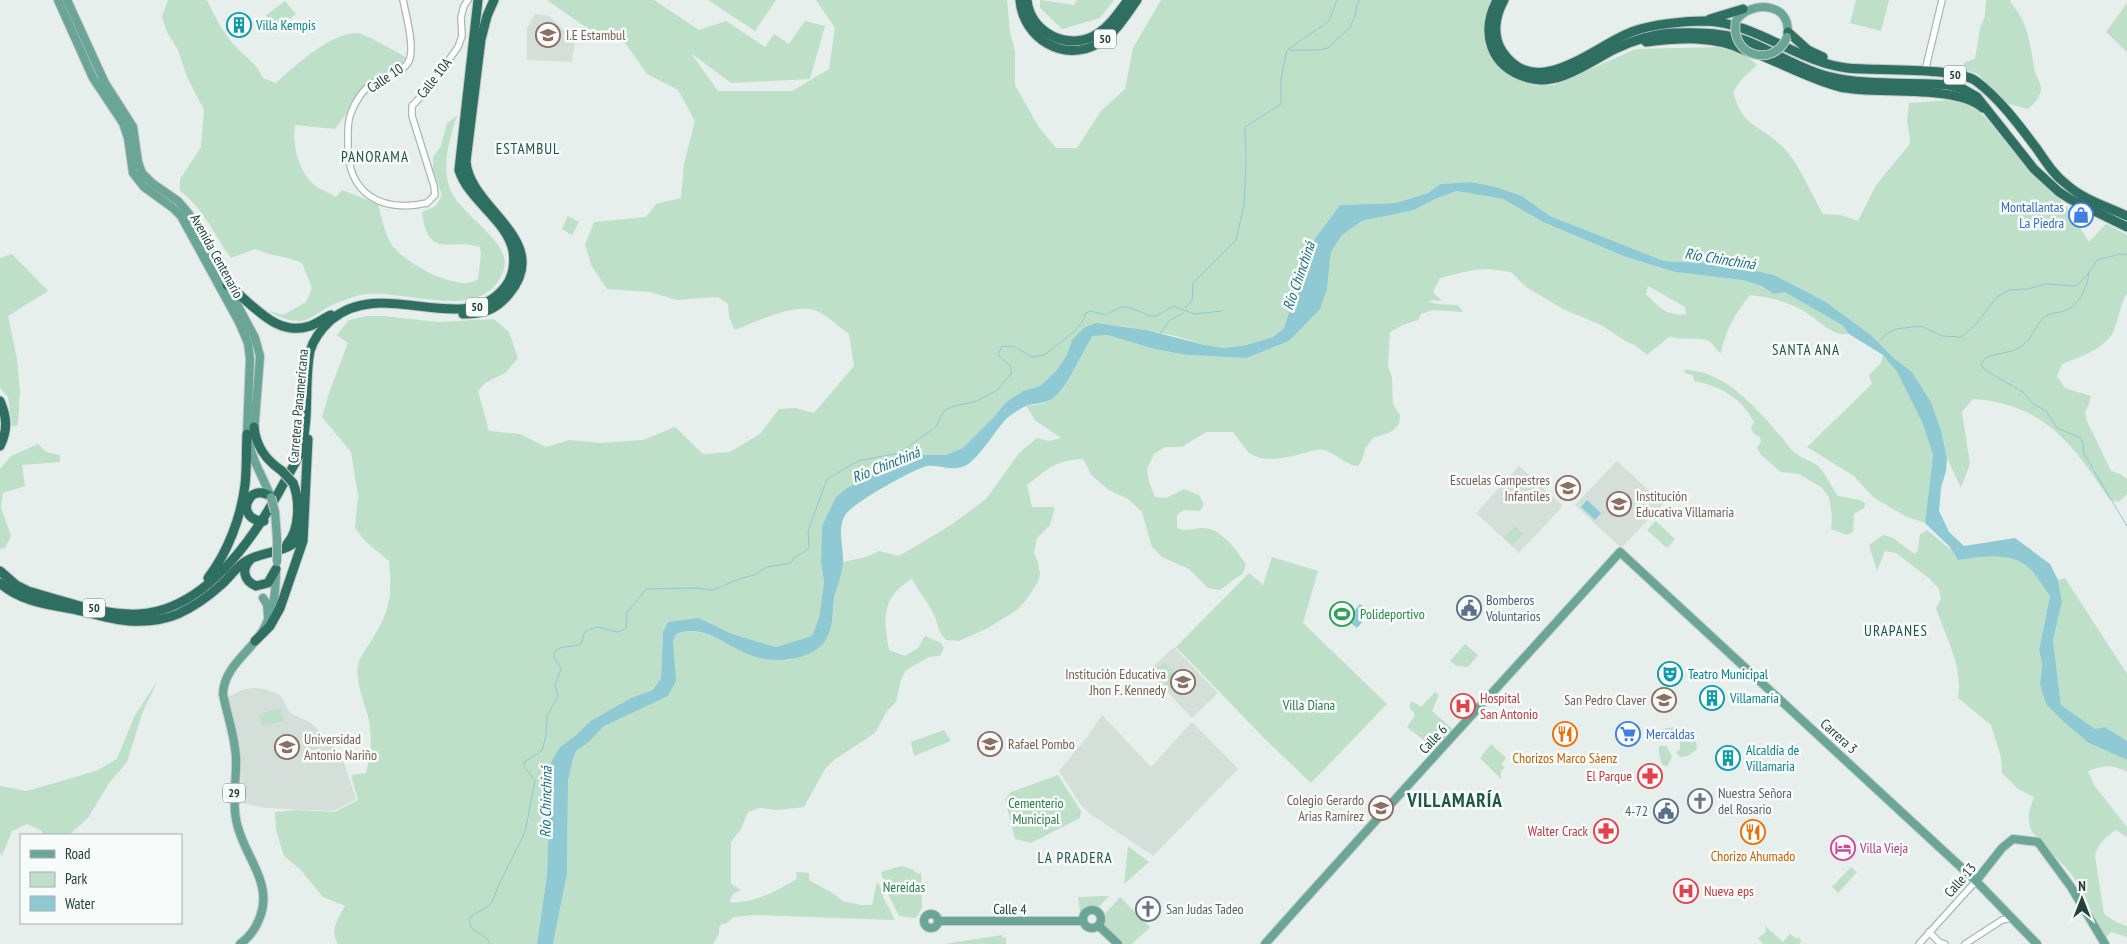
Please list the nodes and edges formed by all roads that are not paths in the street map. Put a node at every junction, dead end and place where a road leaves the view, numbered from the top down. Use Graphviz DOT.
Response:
graph roads {
  1 [pos="58,0"];
  2 [pos="67,0"];
  3 [pos="403,0"];
  4 [pos="468,0"];
  5 [pos="478,0"];
  6 [pos="494,0"];
  7 [pos="1020,0"];
  8 [pos="1027,0"];
  9 [pos="1128,0"];
  10 [pos="1137,0"];
  11 [pos="1497,0"];
  12 [pos="1504,0"];
  13 [pos="1780,0"];
  14 [pos="1942,0"];
  15 [pos="1757,1"];
  16 [pos="1743,9"];
  17 [pos="1784,13"];
  18 [pos="1692,22"];
  19 [pos="1788,34"];
  20 [pos="1626,45"];
  21 [pos="1746,51"];
  22 [pos="1762,56"];
  23 [pos="1926,67"];
  24 [pos="1966,76"];
  25 [pos="2003,131"];
  26 [pos="434,186"];
  27 [pos="2127,216"];
  28 [pos="2127,227"];
  29 [pos="227,285"];
  30 [pos="346,309"];
  31 [pos="0,401"];
  32 [pos="254,427"];
  33 [pos="247,434"];
  34 [pos="0,446"];
  35 [pos="258,468"];
  36 [pos="287,477"];
  37 [pos="306,485"];
  38 [pos="271,497"];
  39 [pos="264,521"];
  40 [pos="305,521"];
  41 [pos="281,549"];
  42 [pos="1620,552"];
  43 [pos="252,558"];
  44 [pos="276,565"];
  45 [pos="0,571"];
  46 [pos="0,583"];
  47 [pos="193,595"];
  48 [pos="263,598"];
  49 [pos="268,619"];
  50 [pos="255,641"];
  51 [pos="1958,865"];
  52 [pos="1986,868"];
  53 [pos="1976,882"];
  54 [pos="2012,918"];
  55 [pos="938,921"];
  56 [pos="1083,921"];
  57 [pos="1098,926"];
  58 [pos="1929,932"];
  59 [pos="240,944"];
  60 [pos="1118,944"];
  61 [pos="1265,944"];
  62 [pos="1919,944"];
  63 [pos="1945,944"];
  64 [pos="1965,944"];
  65 [pos="2037,944"];
  66 [pos="2105,944"];
  1 -- 33 [label="main road, Avenida Centenario"];
  2 -- 29 [label="main road, Avenida Centenario"];
  3 -- 26 [label="street, Calle 10"];
  4 -- 26 [label="street, Calle 10A"];
  5 -- 30 [label="highway, Carretera Panamericana / 50"];
  6 -- 37 [label="highway, Carretera Panamericana / 50"];
  7 -- 10 [label="highway, 50"];
  8 -- 9 [label="highway, 50"];
  11 -- 20 [label="highway, 50"];
  12 -- 18 [label="highway, 50"];
  13 -- 17 [label="main road"];
  14 -- 23 [label="street"];
  15 -- 16 [label="main road"];
  15 -- 17 [label="main road"];
  16 -- 18 [label="highway"];
  16 -- 21 [label="main road, bridge"];
  17 -- 19 [label="main road"];
  18 -- 24 [label="highway, 50"];
  19 -- 22 [label="main road, bridge"];
  19 -- 23 [label="highway"];
  20 -- 21 [label="highway"];
  20 -- 25 [label="highway, 50"];
  21 -- 22 [label="main road, bridge"];
  22 -- 25 [label="highway"];
  23 -- 24 [label="highway"];
  24 -- 27 [label="highway, 50"];
  25 -- 28 [label="highway, 50"];
  29 -- 30 [label="highway"];
  29 -- 32 [label="main road, Avenida Centenario"];
  30 -- 36 [label="highway, Carretera Panamericana / 50"];
  31 -- 34 [label="highway"];
  32 -- 35 [label="main road, Avenida Centenario"];
  32 -- 36 [label="highway"];
  33 -- 35 [label="main road, Avenida Centenario"];
  33 -- 47 [label="highway"];
  35 -- 38 [label="main road, Avenida Centenario"];
  36 -- 37 [label="highway"];
  36 -- 39 [label="highway, 50"];
  36 -- 41 [label="highway"];
  37 -- 40 [label="highway, Carretera Panamericana / 50"];
  38 -- 39 [label="highway"];
  38 -- 44 [label="main road, Avenida Centenario, bridge"];
  39 -- 47 [label="highway, 50"];
  40 -- 41 [label="highway, 50"];
  40 -- 50 [label="highway, Carretera Panamericana"];
  41 -- 43 [label="highway, 50"];
  42 -- 51 [label="main road, Carrera 3"];
  42 -- 61 [label="main road, Calle 6"];
  43 -- 44 [label="highway"];
  43 -- 46 [label="highway, 50"];
  44 -- 49 [label="main road, Avenida Centenario"];
  45 -- 47 [label="highway, 50"];
  48 -- 49 [label="main road"];
  49 -- 50 [label="main road, Avenida Centenario"];
  50 -- 59 [label="main road, 29"];
  51 -- 52 [label="main road"];
  51 -- 53 [label="main road, Carrera 3"];
  52 -- 53 [label="main road, Calle 13"];
  52 -- 66 [label="main road, Calle 13"];
  53 -- 54 [label="main road, Carrera 3"];
  53 -- 58 [label="street, Calle 13"];
  54 -- 64 [label="street"];
  54 -- 65 [label="main road, Carrera 3"];
  55 -- 56 [label="main road, Calle 4"];
  56 -- 57 [label="main road"];
  56 -- 57 [label="main road"];
  57 -- 60 [label="main road"];
  58 -- 62 [label="street, Calle 13"];
  58 -- 63 [label="street"];
}
